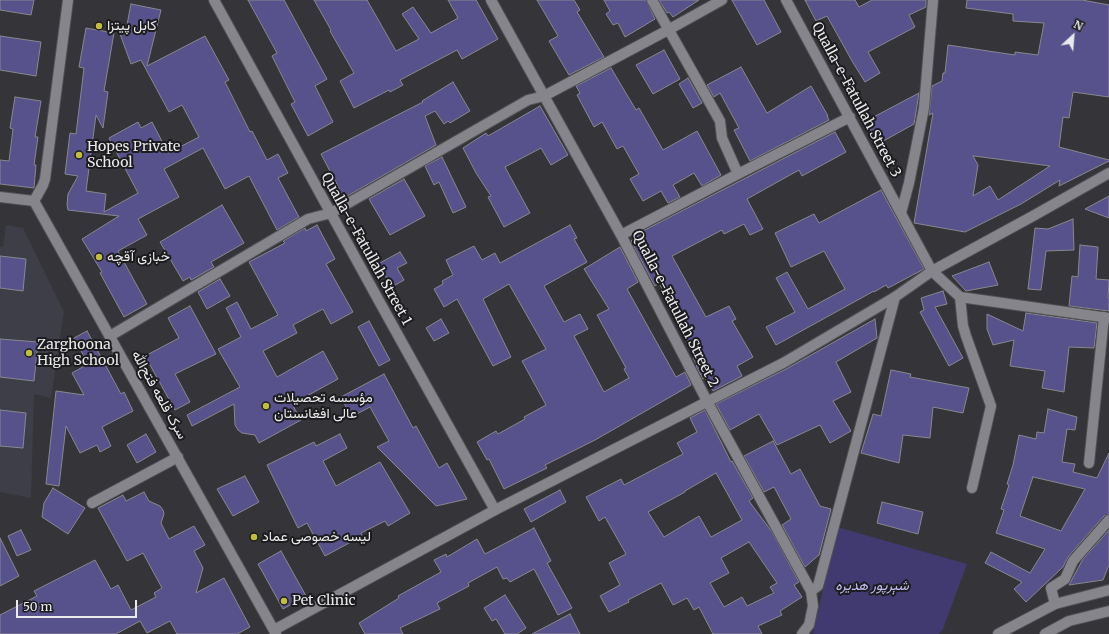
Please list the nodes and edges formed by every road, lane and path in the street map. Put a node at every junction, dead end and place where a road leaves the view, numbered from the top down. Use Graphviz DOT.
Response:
graph roads {
  1 [pos="68,0"];
  2 [pos="214,0"];
  3 [pos="492,0"];
  4 [pos="652,0"];
  5 [pos="722,0"];
  6 [pos="786,0"];
  7 [pos="933,0"];
  8 [pos="668,30"];
  9 [pos="544,96"];
  10 [pos="850,117"];
  11 [pos="1109,173"];
  12 [pos="738,174"];
  13 [pos="0,197"];
  14 [pos="34,201"];
  15 [pos="331,213"];
  16 [pos="901,213"];
  17 [pos="622,235"];
  18 [pos="932,271"];
  19 [pos="895,297"];
  20 [pos="960,297"];
  21 [pos="1106,318"];
  22 [pos="110,336"];
  23 [pos="708,403"];
  24 [pos="178,457"];
  25 [pos="1089,463"];
  26 [pos="972,488"];
  27 [pos="92,503"];
  28 [pos="495,510"];
  29 [pos="1109,520"];
  30 [pos="1109,590"];
  31 [pos="811,591"];
  32 [pos="1055,604"];
  33 [pos="1109,611"];
  34 [pos="273,633"];
  35 [pos="802,634"];
  36 [pos="998,634"];
  37 [pos="1044,634"];
  1 -- 14 [label="street"];
  2 -- 15 [label="street, Qualla-e-Fatullah Street 1"];
  3 -- 9 [label="street, Qualla-e-Fatullah Street 2"];
  4 -- 8 [label="street"];
  5 -- 8 [label="street"];
  6 -- 10 [label="street, Qualla-e-Fatullah Street 3"];
  7 -- 16 [label="street"];
  8 -- 9 [label="street"];
  8 -- 12 [label="street"];
  9 -- 15 [label="street"];
  9 -- 17 [label="street, Qualla-e-Fatullah Street 2"];
  10 -- 12 [label="street"];
  10 -- 16 [label="street, Qualla-e-Fatullah Street 3"];
  11 -- 18 [label="street"];
  12 -- 17 [label="street"];
  13 -- 14 [label="street"];
  14 -- 22 [label="street, سرک قلعه فتح‌الله"];
  15 -- 22 [label="street"];
  15 -- 28 [label="street, Qualla-e-Fatullah Street 1"];
  16 -- 18 [label="street, Qualla-e-Fatullah Street 3"];
  17 -- 23 [label="street, Qualla-e-Fatullah Street 2"];
  18 -- 19 [label="street"];
  18 -- 20 [label="street, Qualla-e-Fatullah Street 3"];
  19 -- 23 [label="street"];
  19 -- 31 [label="street"];
  20 -- 21 [label="street"];
  20 -- 26 [label="street"];
  21 -- 25 [label="street"];
  22 -- 24 [label="street, سرک قلعه فتح‌الله"];
  23 -- 28 [label="street"];
  23 -- 31 [label="street, Qualla-e-Fatullah Street 2"];
  24 -- 27 [label="street"];
  24 -- 34 [label="street, سرک قلعه فتح‌الله"];
  28 -- 34 [label="street"];
  29 -- 32 [label="street"];
  30 -- 32 [label="street"];
  31 -- 35 [label="street, Qualla-e-Fatullah Street 2"];
  32 -- 36 [label="street"];
  33 -- 37 [label="street"];
}
